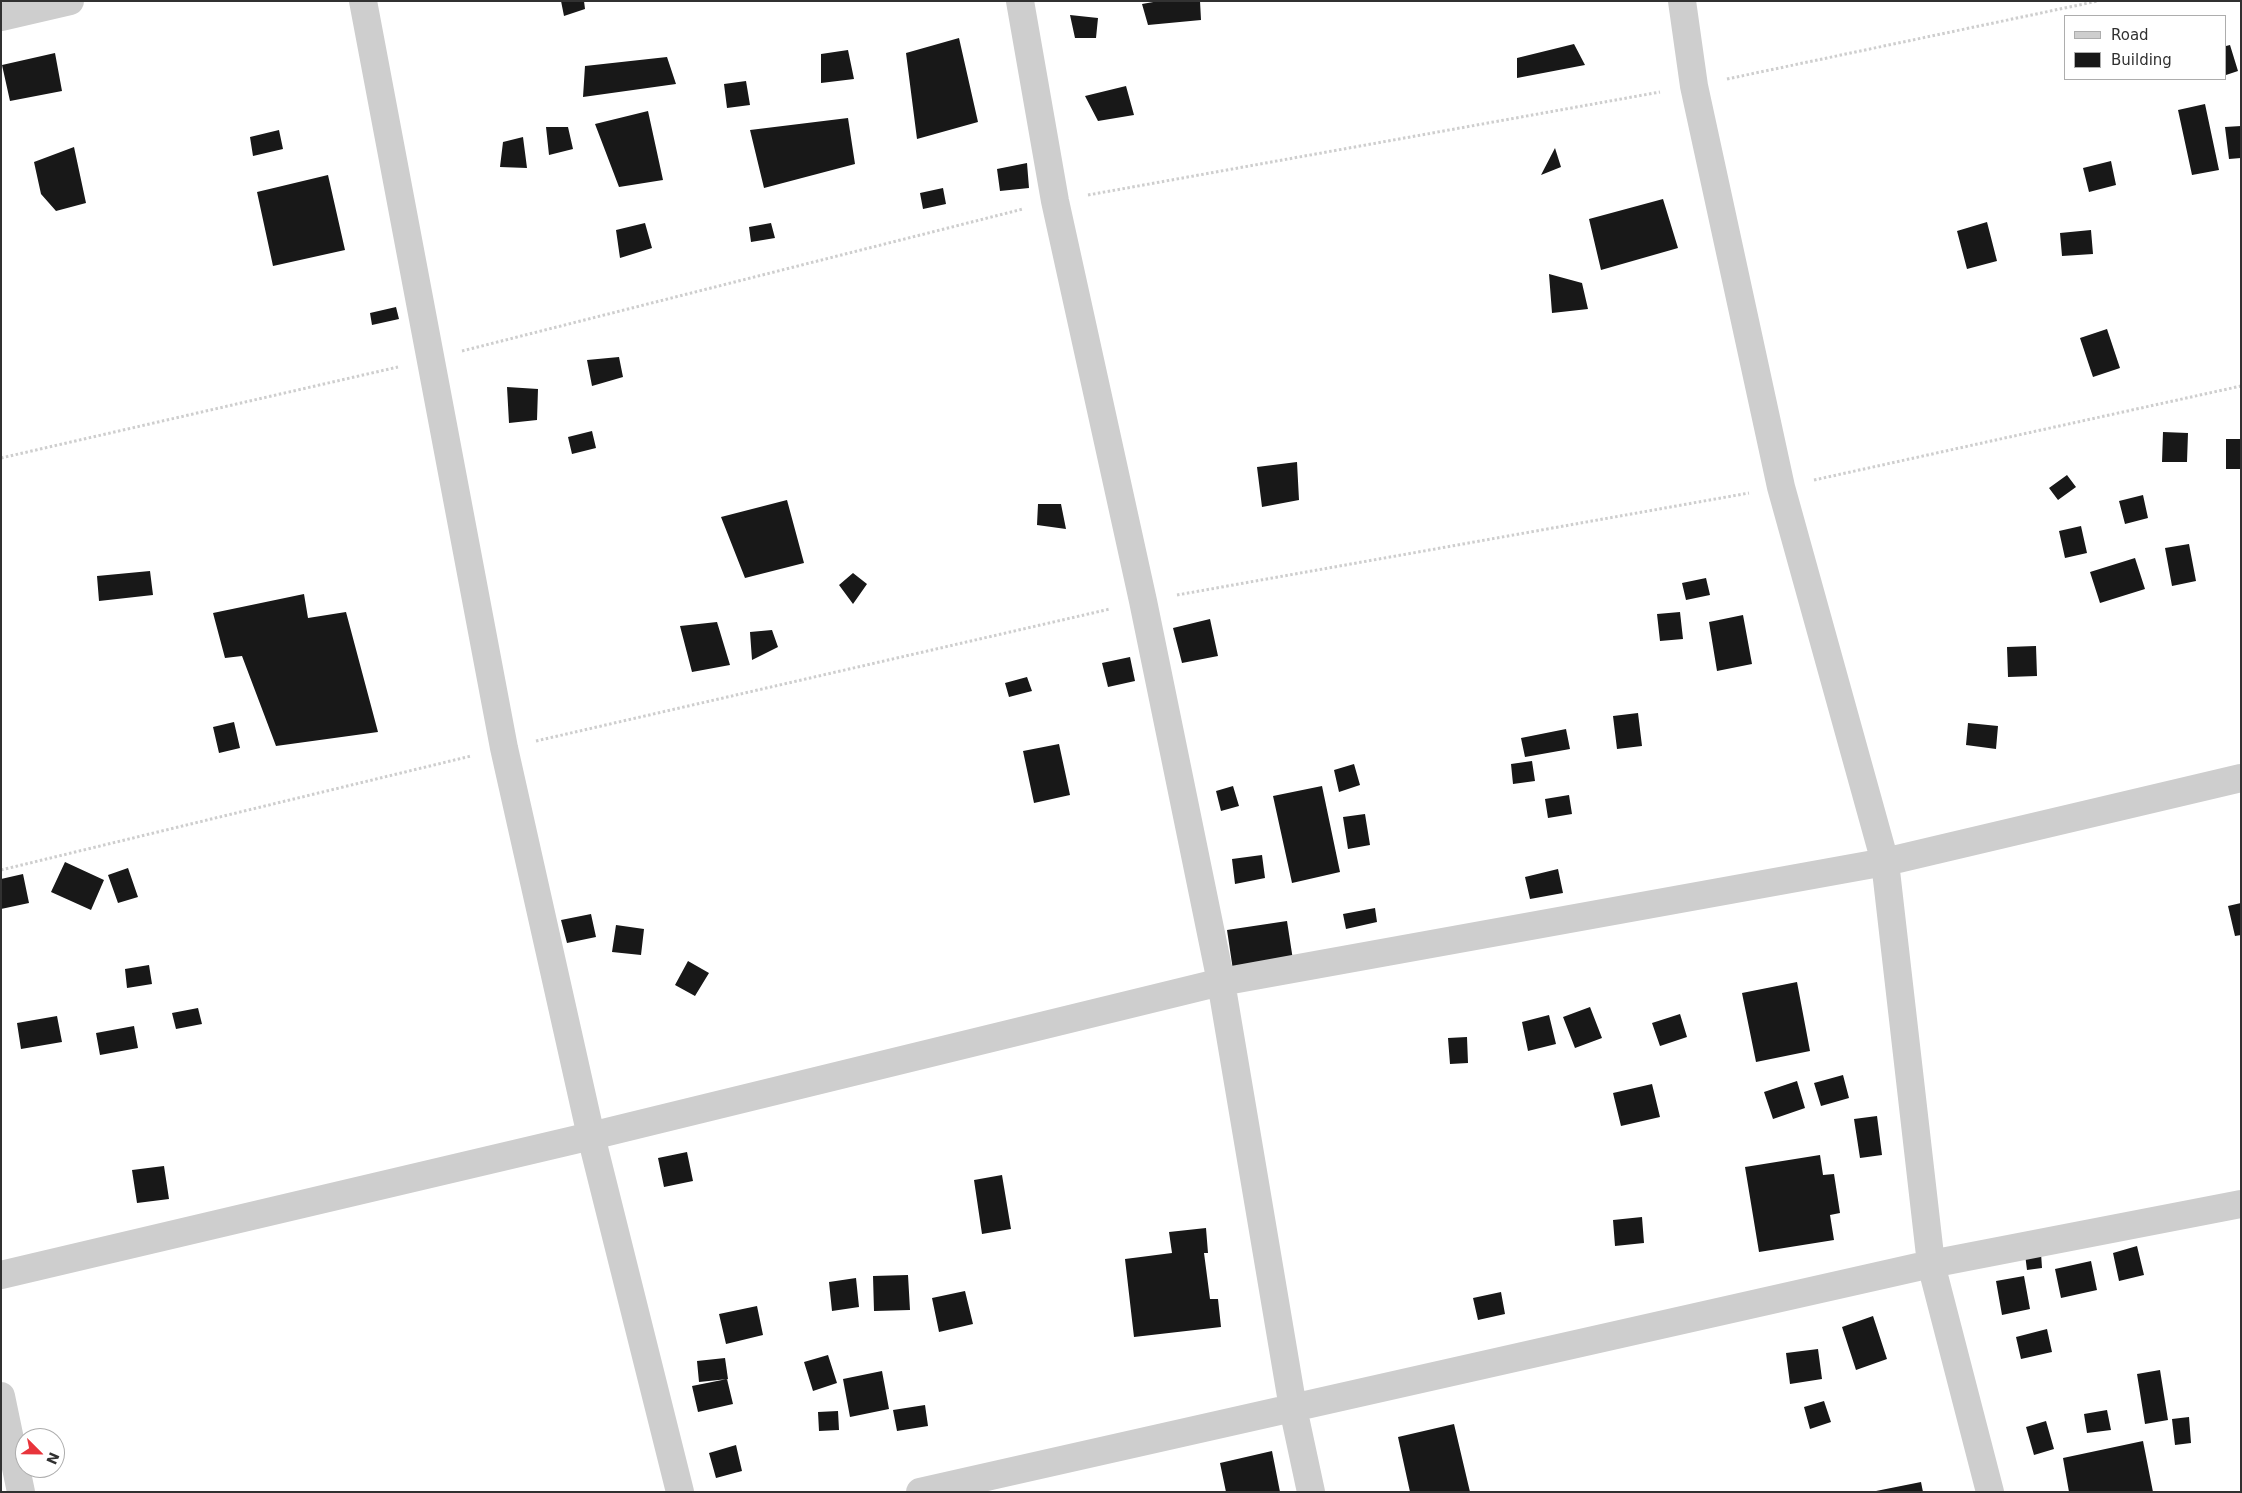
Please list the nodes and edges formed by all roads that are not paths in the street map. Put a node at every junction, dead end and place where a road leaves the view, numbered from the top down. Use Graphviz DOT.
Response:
graph roads {
  1 [pos="70,1"];
  2 [pos="363,1"];
  3 [pos="1020,1"];
  4 [pos="1682,1"];
  5 [pos="1,17"];
  6 [pos="2241,778"];
  7 [pos="1885,862"];
  8 [pos="1221,982"];
  9 [pos="592,1136"];
  10 [pos="2241,1204"];
  11 [pos="1931,1264"];
  12 [pos="1,1275"];
  13 [pos="1,1396"];
  14 [pos="1293,1408"];
  15 [pos="21,1492"];
  16 [pos="680,1492"];
  17 [pos="920,1492"];
  18 [pos="1311,1492"];
  19 [pos="1990,1492"];
  1 -- 5 [label="street"];
  2 -- 9 [label="street"];
  3 -- 8 [label="street"];
  4 -- 7 [label="street"];
  6 -- 7 [label="street"];
  7 -- 8 [label="street"];
  7 -- 11 [label="street"];
  8 -- 9 [label="street"];
  8 -- 14 [label="street"];
  9 -- 12 [label="street"];
  9 -- 16 [label="street"];
  10 -- 11 [label="street"];
  11 -- 14 [label="street"];
  11 -- 19 [label="street"];
  13 -- 15 [label="street"];
  14 -- 17 [label="street"];
  14 -- 18 [label="street"];
}
